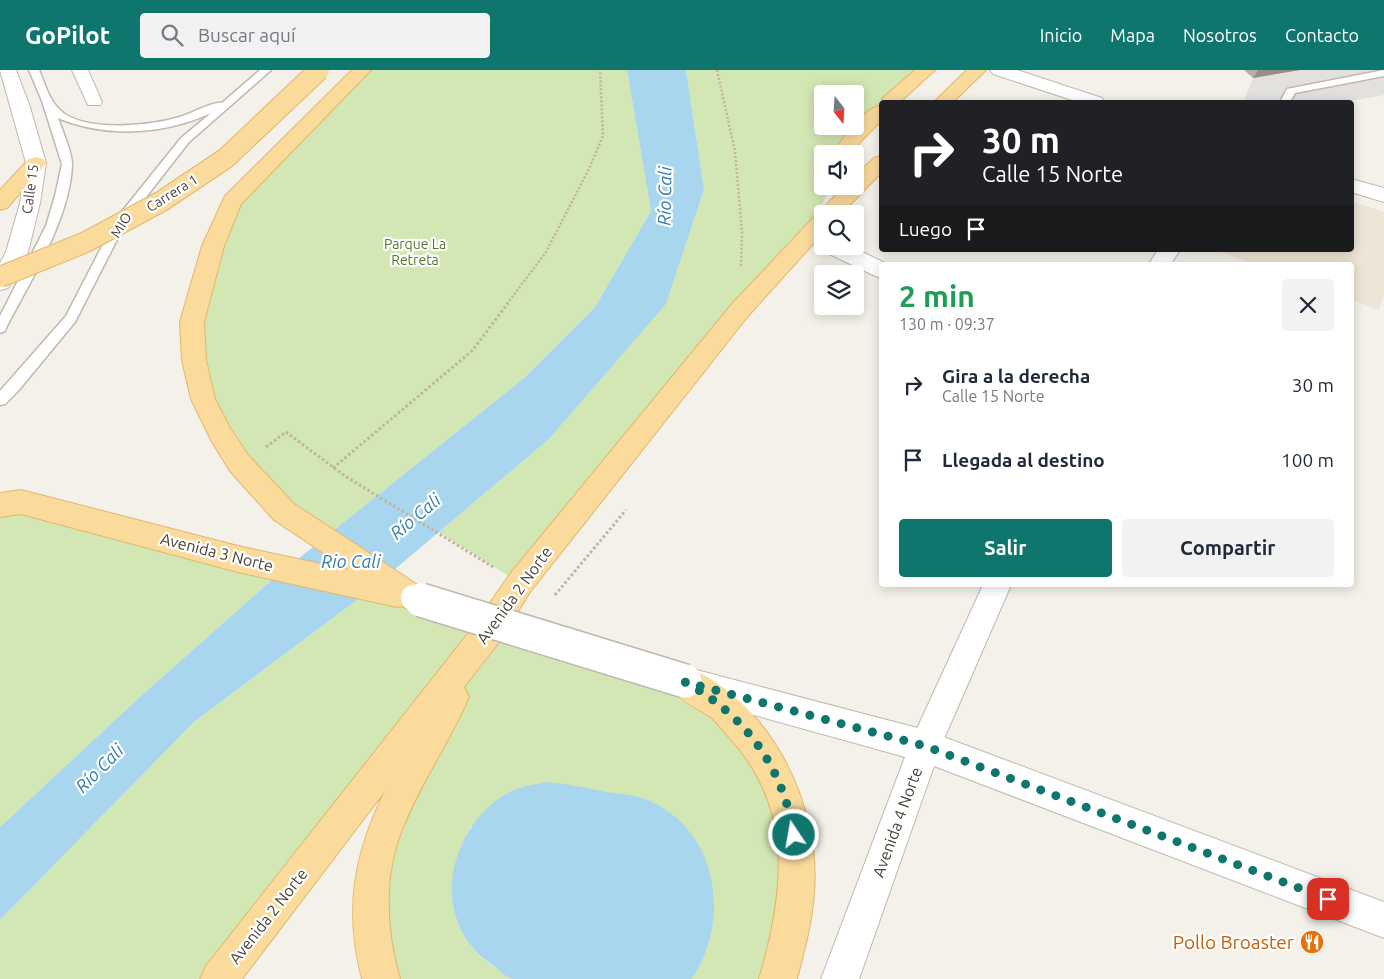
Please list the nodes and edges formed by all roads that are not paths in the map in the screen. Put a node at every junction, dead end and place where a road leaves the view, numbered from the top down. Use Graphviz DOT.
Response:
graph roads {
  1 [pos="7,70"];
  2 [pos="34,70"];
  3 [pos="80,70"];
  4 [pos="266,70"];
  5 [pos="319,70"];
  6 [pos="362,70"];
  7 [pos="926,70"];
  8 [pos="976,70"];
  9 [pos="999,70"];
  10 [pos="1384,73"];
  11 [pos="240,92"];
  12 [pos="892,100"];
  13 [pos="945,100"];
  14 [pos="1089,100"];
  15 [pos="1286,100"];
  16 [pos="47,101"];
  17 [pos="94,102"];
  18 [pos="879,113"];
  19 [pos="848,145"];
  20 [pos="36,163"];
  21 [pos="879,164"];
  22 [pos="1354,185"];
  23 [pos="1384,195"];
  24 [pos="0,203"];
  25 [pos="838,205"];
  26 [pos="814,242"];
  27 [pos="855,255"];
  28 [pos="879,269"];
  29 [pos="0,277"];
  30 [pos="0,282"];
  31 [pos="0,328"];
  32 [pos="0,400"];
  33 [pos="11,503"];
  34 [pos="996,587"];
  35 [pos="414,598"];
  36 [pos="488,632"];
  37 [pos="685,682"];
  38 [pos="925,746"];
  39 [pos="1384,920"];
  40 [pos="219,979"];
  41 [pos="381,979"];
  42 [pos="778,979"];
  43 [pos="840,979"];
  1 -- 20 [label="street, Calle 15"];
  2 -- 16 [label="lane"];
  3 -- 17 [label="street"];
  4 -- 11 [label="lane, MIO"];
  5 -- 29 [label="main road, Carrera 1, bridge"];
  6 -- 35 [label="main road"];
  7 -- 12 [label="main road"];
  8 -- 13 [label="main road"];
  9 -- 14 [label="street"];
  10 -- 15 [label="lane"];
  11 -- 16 [label="lane"];
  11 -- 32 [label="lane, MIO"];
  16 -- 31 [label="lane"];
  18 -- 19 [label="main road"];
  20 -- 24 [label="main road"];
  20 -- 30 [label="street, Calle 15"];
  21 -- 25 [label="main road"];
  22 -- 23 [label="street"];
  26 -- 36 [label="main road, Avenida 2 Norte"];
  27 -- 28 [label="street"];
  33 -- 35 [label="main road, Avenida 3 Norte"];
  34 -- 38 [label="street, Avenida 4 Norte"];
  35 -- 37 [label="street, bridge"];
  36 -- 40 [label="main road, Avenida 2 Norte"];
  36 -- 41 [label="main road"];
  37 -- 38 [label="street"];
  37 -- 42 [label="main road"];
  38 -- 39 [label="street"];
  38 -- 43 [label="street, Avenida 4 Norte"];
}
